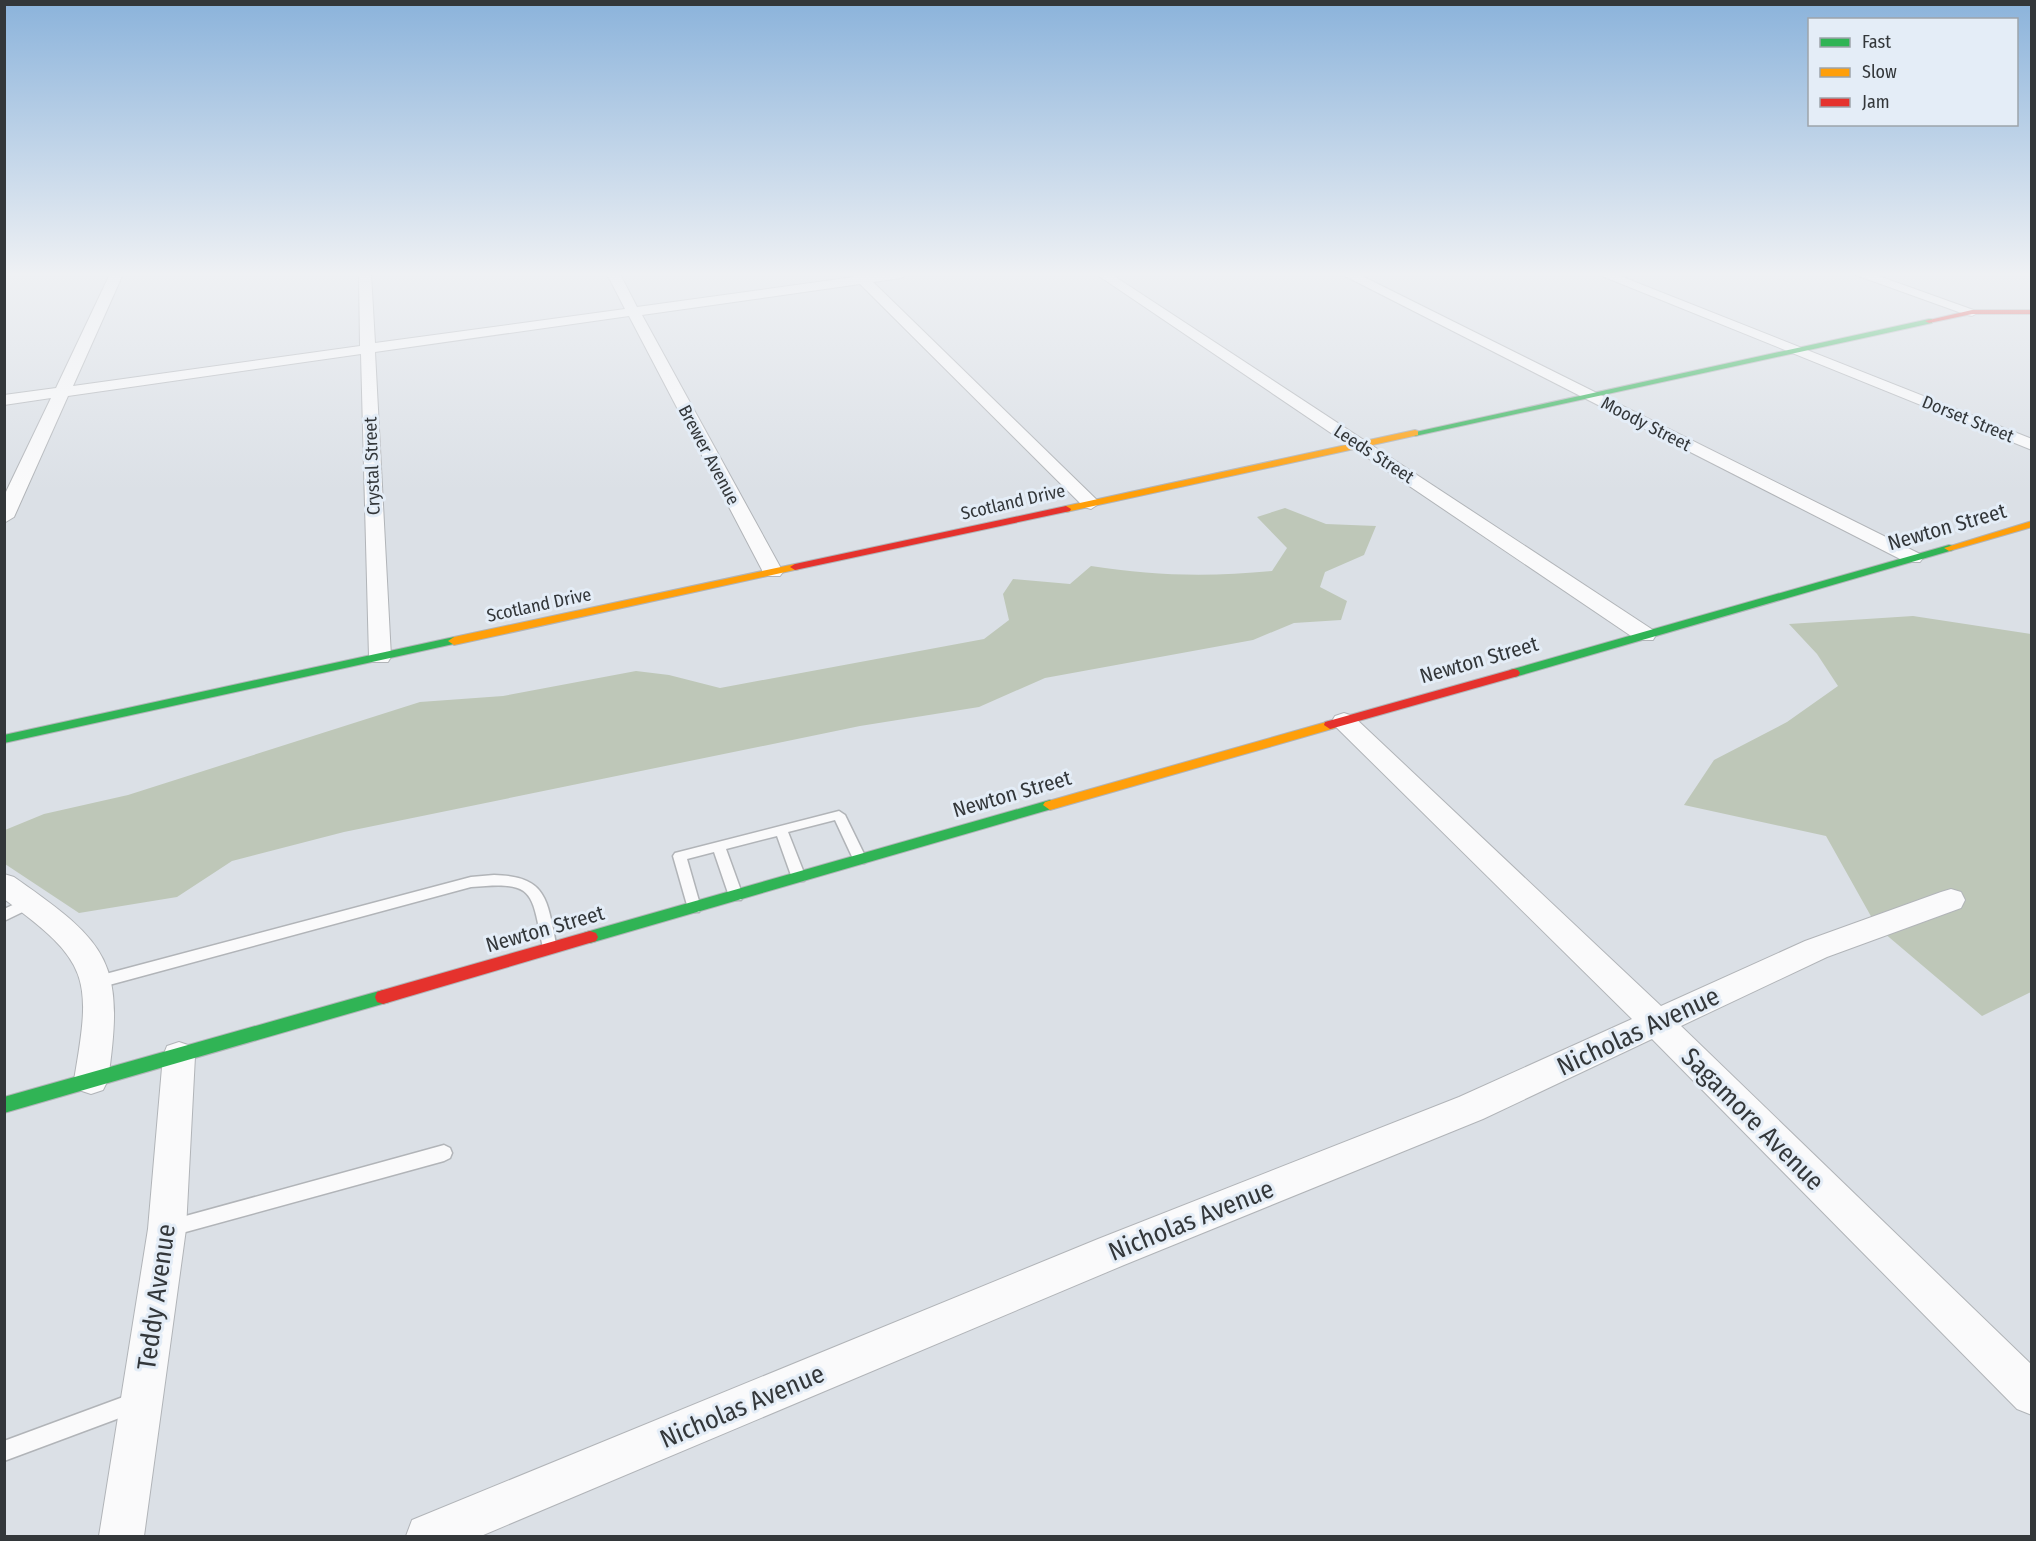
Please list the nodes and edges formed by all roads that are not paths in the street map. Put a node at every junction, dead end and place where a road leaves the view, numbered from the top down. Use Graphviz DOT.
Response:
graph roads {
  1 [pos="83,346"];
  2 [pos="366,346"];
  3 [pos="388,346"];
  4 [pos="650,346"];
  5 [pos="931,346"];
  6 [pos="1211,346"];
  7 [pos="1491,346"];
  8 [pos="1783,346"];
  9 [pos="1819,346"];
  10 [pos="366,349"];
  11 [pos="1796,351"];
  12 [pos="62,392"];
  13 [pos="1590,395"];
  14 [pos="4,400"];
  15 [pos="1361,445"];
  16 [pos="2031,445"];
  17 [pos="1091,503"];
  18 [pos="4,517"];
  19 [pos="2031,524"];
  20 [pos="1913,558"];
  21 [pos="773,572"];
  22 [pos="1645,635"];
  23 [pos="380,657"];
  24 [pos="1344,721"];
  25 [pos="4,739"];
  26 [pos="781,830"];
  27 [pos="718,846"];
  28 [pos="860,860"];
  29 [pos="799,878"];
  30 [pos="4,884"];
  31 [pos="736,896"];
  32 [pos="1951,900"];
  33 [pos="694,908"];
  34 [pos="17,909"];
  35 [pos="550,949"];
  36 [pos="98,982"];
  37 [pos="1656,1022"];
  38 [pos="179,1056"];
  39 [pos="91,1080"];
  40 [pos="4,1105"];
  41 [pos="444,1153"];
  42 [pos="167,1229"];
  43 [pos="2031,1394"];
  44 [pos="141,1401"];
  45 [pos="4,1451"];
  46 [pos="121,1536"];
  47 [pos="428,1536"];
  1 -- 12 [label="street"];
  2 -- 10 [label="street, Crystal Street"];
  3 -- 10 [label="street"];
  4 -- 21 [label="street, Brewer Avenue"];
  5 -- 17 [label="street"];
  6 -- 15 [label="street, Leeds Street"];
  7 -- 13 [label="street, Moody Street"];
  8 -- 11 [label="street, Dorset Street"];
  9 -- 11 [label="street, Scotland Drive"];
  10 -- 12 [label="street"];
  10 -- 23 [label="street, Crystal Street"];
  11 -- 13 [label="street, Scotland Drive"];
  11 -- 16 [label="street, Dorset Street"];
  12 -- 14 [label="street"];
  12 -- 18 [label="street"];
  13 -- 15 [label="street, Scotland Drive"];
  13 -- 20 [label="street, Moody Street"];
  15 -- 17 [label="street, Scotland Drive"];
  15 -- 22 [label="street, Leeds Street"];
  17 -- 21 [label="street, Scotland Drive"];
  19 -- 20 [label="street, Newton Street"];
  20 -- 22 [label="street, Newton Street"];
  21 -- 23 [label="street, Scotland Drive"];
  22 -- 24 [label="street, Newton Street"];
  23 -- 25 [label="street, Scotland Drive"];
  24 -- 28 [label="street, Newton Street"];
  24 -- 37 [label="street, Sagamore Avenue"];
  26 -- 27 [label="lane"];
  26 -- 28 [label="lane"];
  26 -- 29 [label="lane"];
  27 -- 31 [label="lane"];
  27 -- 33 [label="lane"];
  28 -- 29 [label="street, Newton Street"];
  29 -- 31 [label="street, Newton Street"];
  30 -- 34 [label="street"];
  31 -- 33 [label="street, Newton Street"];
  32 -- 37 [label="street, Nicholas Avenue"];
  33 -- 35 [label="street, Newton Street"];
  34 -- 36 [label="street"];
  35 -- 36 [label="lane"];
  35 -- 38 [label="street, Newton Street"];
  36 -- 39 [label="street"];
  37 -- 43 [label="street, Sagamore Avenue"];
  37 -- 47 [label="street, Nicholas Avenue"];
  38 -- 39 [label="street, Newton Street"];
  38 -- 42 [label="street, Teddy Avenue"];
  39 -- 40 [label="street, Newton Street"];
  41 -- 42 [label="lane"];
  42 -- 44 [label="street, Teddy Avenue"];
  44 -- 45 [label="lane"];
  44 -- 46 [label="street, Teddy Avenue"];
}
